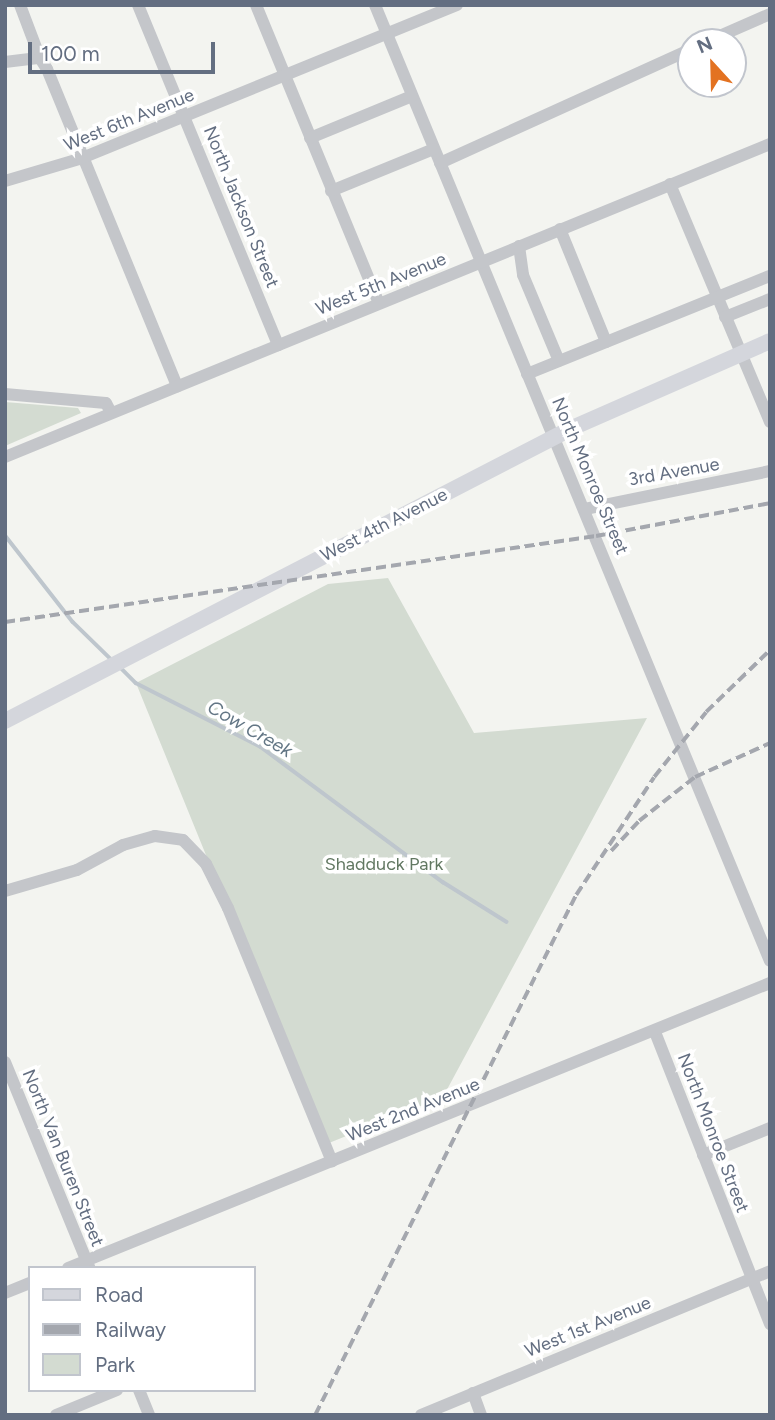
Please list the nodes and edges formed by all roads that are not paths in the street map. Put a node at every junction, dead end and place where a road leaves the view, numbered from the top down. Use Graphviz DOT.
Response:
graph roads {
  1 [pos="20,5"];
  2 [pos="138,5"];
  3 [pos="256,5"];
  4 [pos="375,5"];
  5 [pos="457,5"];
  6 [pos="770,14"];
  7 [pos="738,28"];
  8 [pos="387,34"];
  9 [pos="677,54"];
  10 [pos="40,58"];
  11 [pos="5,62"];
  12 [pos="284,76"];
  13 [pos="412,96"];
  14 [pos="185,117"];
  15 [pos="310,138"];
  16 [pos="770,144"];
  17 [pos="434,149"];
  18 [pos="82,158"];
  19 [pos="440,163"];
  20 [pos="5,181"];
  21 [pos="670,184"];
  22 [pos="331,191"];
  23 [pos="560,229"];
  24 [pos="519,246"];
  25 [pos="481,262"];
  26 [pos="770,276"];
  27 [pos="717,297"];
  28 [pos="770,299"];
  29 [pos="379,303"];
  30 [pos="725,317"];
  31 [pos="770,341"];
  32 [pos="606,342"];
  33 [pos="278,345"];
  34 [pos="740,353"];
  35 [pos="559,362"];
  36 [pos="527,374"];
  37 [pos="177,386"];
  38 [pos="5,394"];
  39 [pos="111,413"];
  40 [pos="770,422"];
  41 [pos="5,457"];
  42 [pos="770,471"];
  43 [pos="585,509"];
  44 [pos="5,721"];
  45 [pos="5,891"];
  46 [pos="770,961"];
  47 [pos="770,983"];
  48 [pos="655,1032"];
  49 [pos="5,1062"];
  50 [pos="770,1128"];
  51 [pos="703,1155"];
  52 [pos="331,1162"];
  53 [pos="87,1264"];
  54 [pos="770,1271"];
  55 [pos="751,1279"];
  56 [pos="28,1284"];
  57 [pos="5,1293"];
  58 [pos="770,1324"];
  59 [pos="112,1392"];
  60 [pos="140,1392"];
  61 [pos="473,1394"];
  62 [pos="56,1415"];
  63 [pos="149,1415"];
  64 [pos="421,1415"];
  65 [pos="481,1415"];
  1 -- 10 [label="street"];
  2 -- 14 [label="street, North Jackson Street"];
  3 -- 12 [label="street"];
  4 -- 8 [label="street, North Monroe Street"];
  5 -- 8 [label="street, West 6th Avenue"];
  6 -- 7 [label="street"];
  8 -- 12 [label="street, West 6th Avenue"];
  8 -- 13 [label="street, North Monroe Street"];
  9 -- 19 [label="street"];
  10 -- 11 [label="street"];
  10 -- 18 [label="street"];
  12 -- 14 [label="street, West 6th Avenue"];
  12 -- 15 [label="street"];
  13 -- 15 [label="street"];
  13 -- 17 [label="street, North Monroe Street"];
  14 -- 18 [label="street, West 6th Avenue"];
  14 -- 33 [label="street, North Jackson Street"];
  15 -- 22 [label="street"];
  16 -- 21 [label="street, West 5th Avenue"];
  17 -- 19 [label="street, North Monroe Street"];
  17 -- 22 [label="street"];
  18 -- 20 [label="street, West 6th Avenue"];
  18 -- 37 [label="street"];
  19 -- 25 [label="street, North Monroe Street"];
  21 -- 23 [label="street, West 5th Avenue"];
  21 -- 27 [label="street"];
  22 -- 29 [label="street"];
  23 -- 24 [label="street, West 5th Avenue"];
  23 -- 32 [label="street"];
  24 -- 25 [label="street, West 5th Avenue"];
  24 -- 35 [label="street"];
  25 -- 29 [label="street, West 5th Avenue"];
  25 -- 36 [label="street, North Monroe Street"];
  26 -- 27 [label="street"];
  27 -- 30 [label="street"];
  27 -- 32 [label="street"];
  28 -- 30 [label="street"];
  29 -- 33 [label="street, West 5th Avenue"];
  30 -- 34 [label="street"];
  31 -- 34 [label="main road, West 4th Avenue"];
  32 -- 35 [label="street"];
  33 -- 37 [label="street, West 5th Avenue"];
  34 -- 40 [label="street"];
  34 -- 44 [label="main road, West 4th Avenue"];
  35 -- 36 [label="street"];
  36 -- 43 [label="street, North Monroe Street"];
  37 -- 39 [label="street, West 5th Avenue"];
  38 -- 39 [label="street"];
  39 -- 41 [label="street, West 5th Avenue"];
  42 -- 43 [label="street, 3rd Avenue"];
  43 -- 46 [label="street, North Monroe Street"];
  45 -- 52 [label="street"];
  47 -- 48 [label="street, West 2nd Avenue"];
  48 -- 51 [label="street, North Monroe Street"];
  48 -- 52 [label="street, West 2nd Avenue"];
  49 -- 53 [label="street, North Van Buren Street"];
  50 -- 51 [label="street"];
  51 -- 55 [label="street, North Monroe Street"];
  52 -- 53 [label="street, West 2nd Avenue"];
  54 -- 55 [label="street, West 1st Avenue"];
  55 -- 58 [label="street, North Monroe Street"];
  55 -- 61 [label="street, West 1st Avenue"];
  56 -- 57 [label="street"];
  59 -- 62 [label="street"];
  60 -- 63 [label="street"];
  61 -- 64 [label="street, West 1st Avenue"];
  61 -- 65 [label="street"];
}
